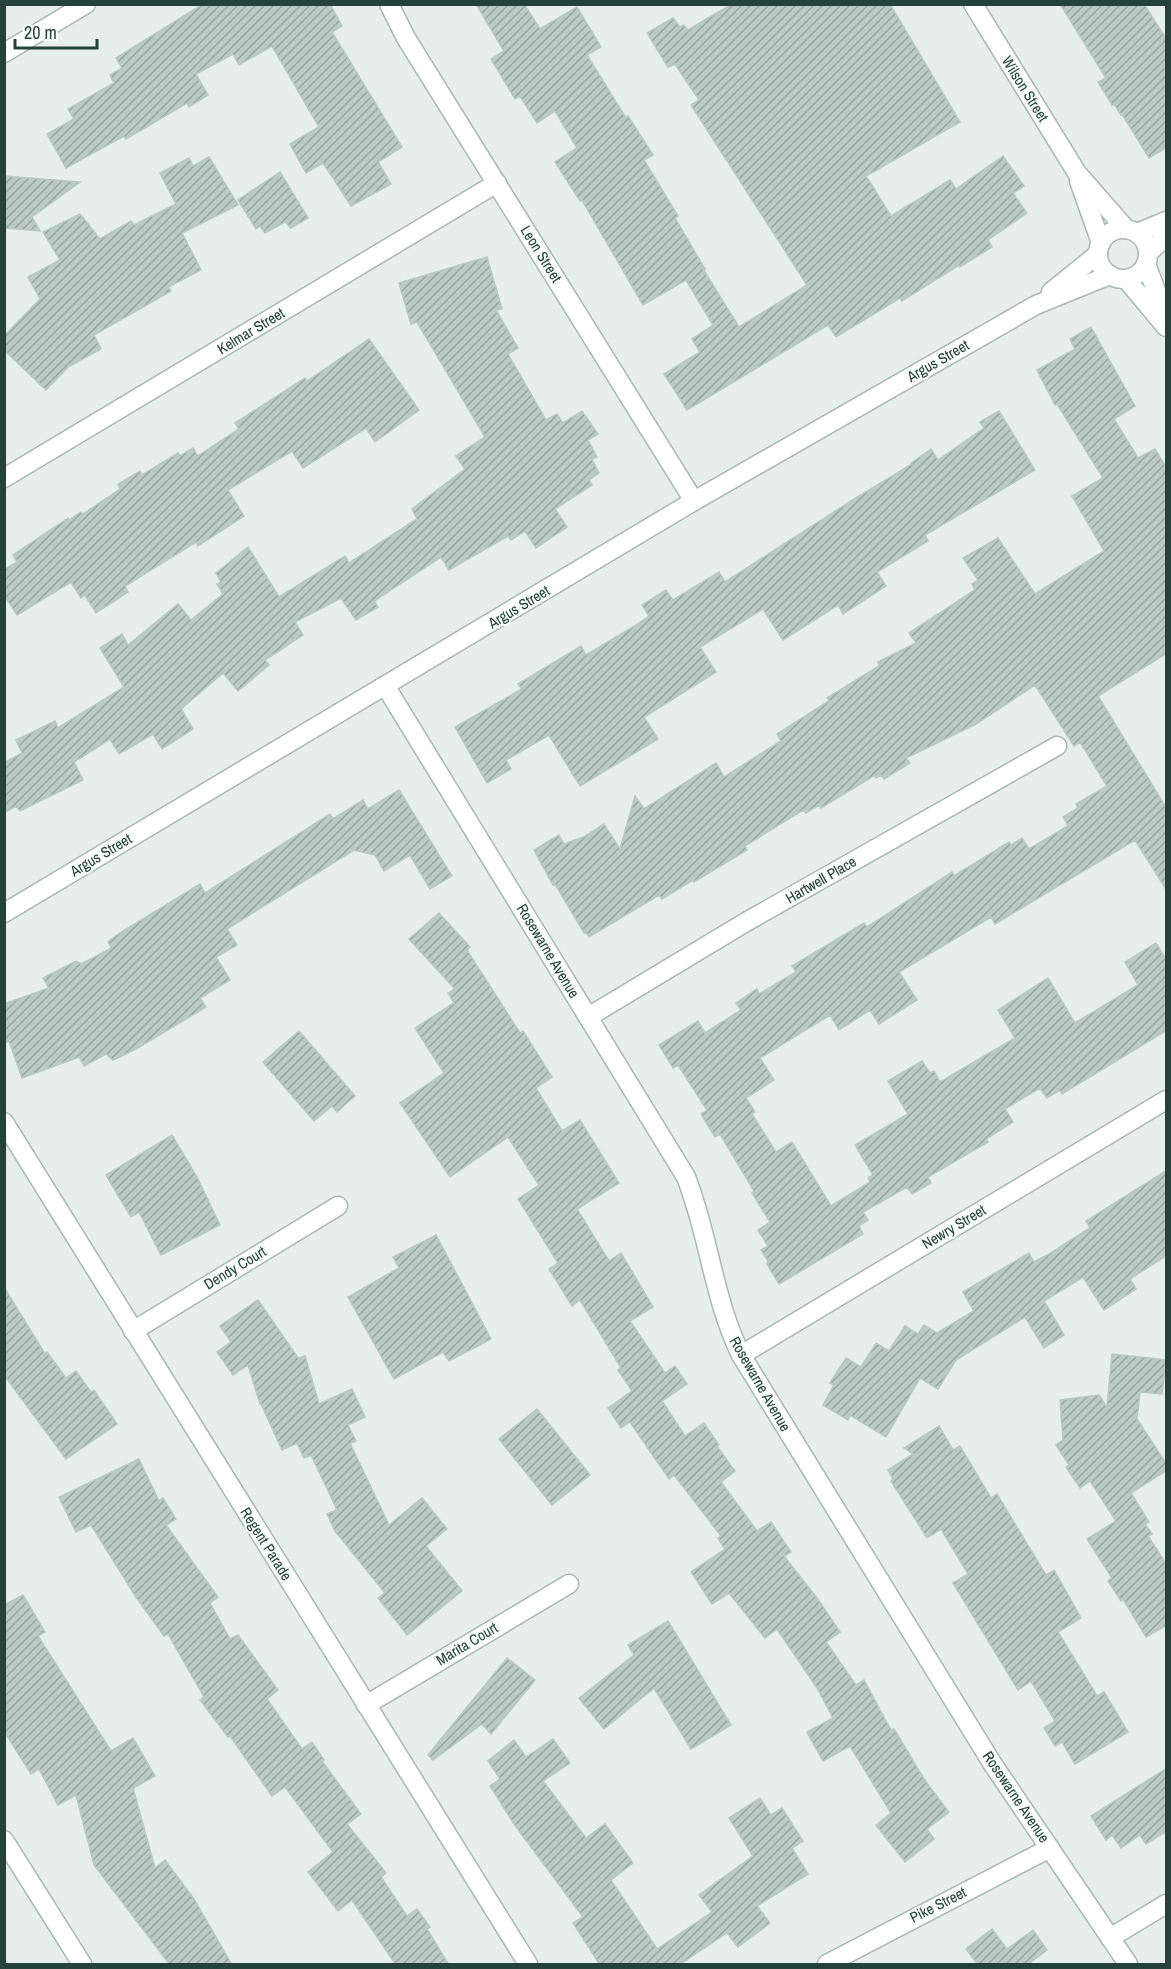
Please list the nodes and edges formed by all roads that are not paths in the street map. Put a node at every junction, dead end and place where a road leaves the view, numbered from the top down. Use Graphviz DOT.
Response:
graph roads {
  1 [pos="86,4"];
  2 [pos="389,4"];
  3 [pos="973,4"];
  4 [pos="4,53"];
  5 [pos="1077,173"];
  6 [pos="497,183"];
  7 [pos="1167,221"];
  8 [pos="1132,231"];
  9 [pos="1167,237"];
  10 [pos="1099,249"];
  11 [pos="1147,258"];
  12 [pos="1118,277"];
  13 [pos="1036,305"];
  14 [pos="1167,317"];
  15 [pos="1167,327"];
  16 [pos="4,478"];
  17 [pos="694,501"];
  18 [pos="386,687"];
  19 [pos="1057,746"];
  20 [pos="4,913"];
  21 [pos="588,1017"];
  22 [pos="1167,1100"];
  23 [pos="4,1122"];
  24 [pos="338,1206"];
  25 [pos="133,1331"];
  26 [pos="741,1355"];
  27 [pos="569,1584"];
  28 [pos="366,1705"];
  29 [pos="4,1840"];
  30 [pos="1050,1848"];
  31 [pos="1167,1904"];
  32 [pos="1110,1938"];
  33 [pos="82,1965"];
  34 [pos="528,1965"];
  35 [pos="827,1965"];
  36 [pos="1128,1965"];
  1 -- 4 [label="street"];
  2 -- 6 [label="street, Leon Street"];
  3 -- 5 [label="street, Wilson Street"];
  5 -- 8 [label="street, Wilson Street"];
  5 -- 10 [label="street, Wilson Street"];
  6 -- 16 [label="street, Kelmar Street"];
  6 -- 17 [label="street, Leon Street"];
  7 -- 8 [label="street"];
  8 -- 10 [label="street"];
  8 -- 11 [label="street"];
  9 -- 11 [label="street"];
  10 -- 12 [label="street"];
  10 -- 13 [label="street, Argus Street"];
  11 -- 12 [label="street"];
  11 -- 14 [label="street"];
  12 -- 13 [label="street, Argus Street"];
  12 -- 15 [label="street"];
  13 -- 17 [label="street, Argus Street"];
  17 -- 18 [label="street, Argus Street"];
  18 -- 20 [label="street, Argus Street"];
  18 -- 21 [label="street, Rosewarne Avenue"];
  19 -- 21 [label="street, Hartwell Place"];
  21 -- 26 [label="street, Rosewarne Avenue"];
  22 -- 26 [label="street, Newry Street"];
  23 -- 25 [label="street, Regent Parade"];
  24 -- 25 [label="street, Dendy Court"];
  25 -- 28 [label="street, Regent Parade"];
  26 -- 30 [label="street, Rosewarne Avenue"];
  27 -- 28 [label="street, Marita Court"];
  28 -- 34 [label="street, Regent Parade"];
  29 -- 33 [label="street"];
  30 -- 32 [label="street, Rosewarne Avenue"];
  30 -- 35 [label="street, Pike Street"];
  31 -- 32 [label="street"];
  32 -- 36 [label="street, Rosewarne Avenue"];
}
